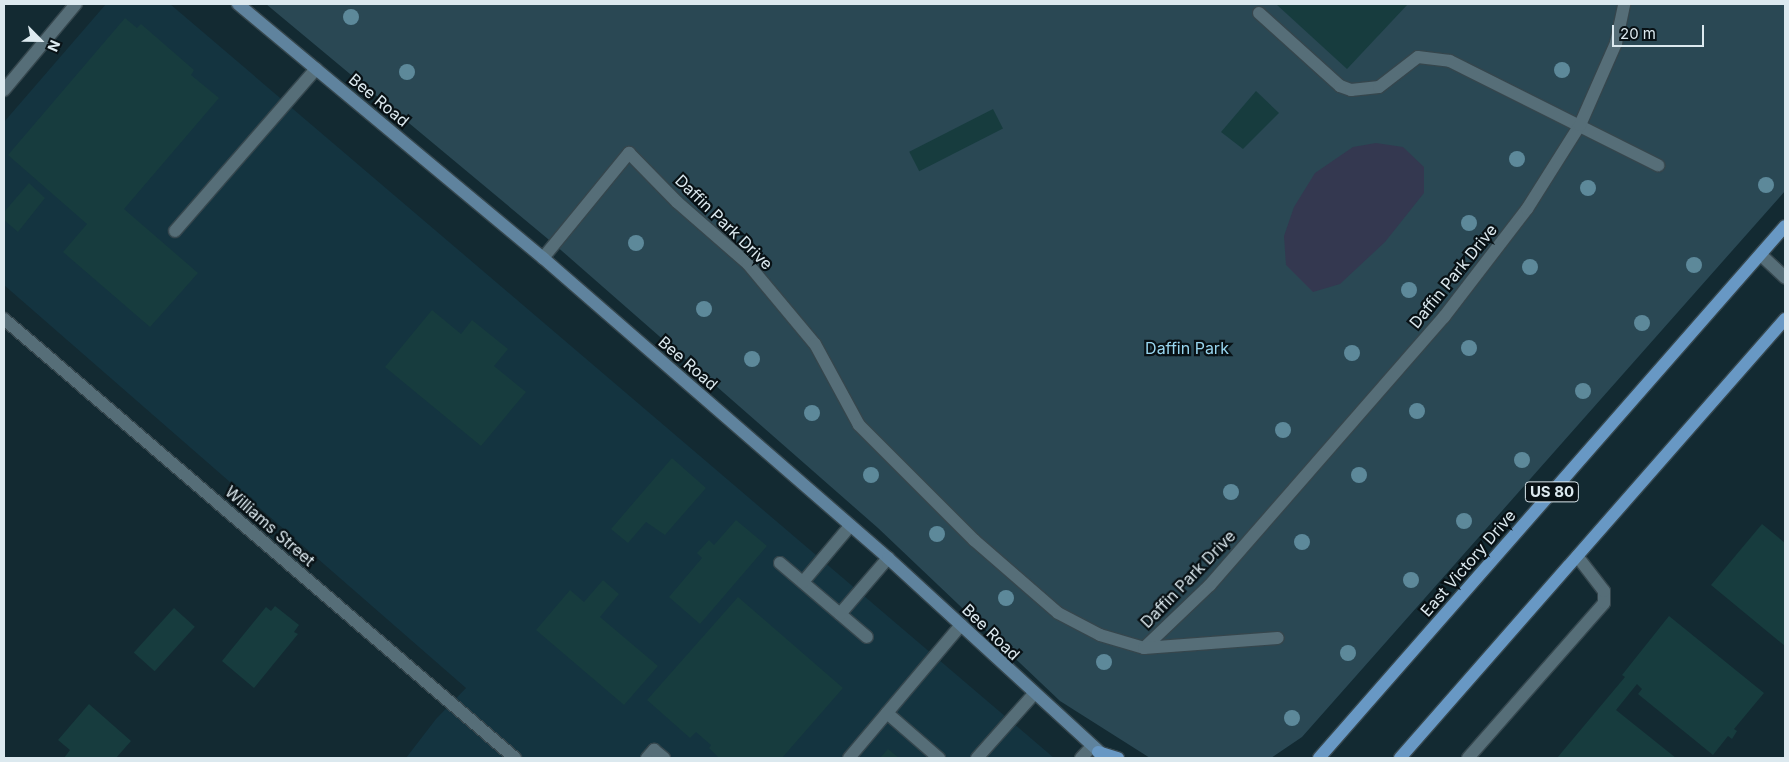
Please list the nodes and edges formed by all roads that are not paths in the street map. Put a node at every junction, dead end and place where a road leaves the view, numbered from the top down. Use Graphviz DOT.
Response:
graph roads {
  1 [pos="76,4"];
  2 [pos="238,4"];
  3 [pos="1624,4"];
  4 [pos="1258,13"];
  5 [pos="316,69"];
  6 [pos="4,90"];
  7 [pos="1580,125"];
  8 [pos="1658,166"];
  9 [pos="1785,226"];
  10 [pos="175,231"];
  11 [pos="1761,254"];
  12 [pos="543,258"];
  13 [pos="1785,277"];
  14 [pos="1785,318"];
  15 [pos="4,319"];
  16 [pos="850,526"];
  17 [pos="1577,556"];
  18 [pos="888,558"];
  19 [pos="780,563"];
  20 [pos="803,582"];
  21 [pos="840,614"];
  22 [pos="961,625"];
  23 [pos="867,637"];
  24 [pos="1278,638"];
  25 [pos="1144,648"];
  26 [pos="1033,695"];
  27 [pos="887,712"];
  28 [pos="1099,752"];
  29 [pos="512,757"];
  30 [pos="647,758"];
  31 [pos="664,758"];
  32 [pos="848,758"];
  33 [pos="939,758"];
  34 [pos="977,758"];
  35 [pos="1081,758"];
  36 [pos="1118,758"];
  37 [pos="1319,758"];
  38 [pos="1400,758"];
  39 [pos="1468,758"];
  1 -- 6 [label="street"];
  2 -- 5 [label="main road, Bee Road"];
  3 -- 7 [label="street, Daffin Park Drive"];
  4 -- 7 [label="street"];
  5 -- 10 [label="street"];
  5 -- 12 [label="main road, Bee Road"];
  7 -- 8 [label="street"];
  7 -- 25 [label="street, Daffin Park Drive"];
  9 -- 11 [label="main road, East Victory Drive / US 80"];
  11 -- 13 [label="street"];
  11 -- 37 [label="main road, East Victory Drive / US 80"];
  12 -- 16 [label="main road, Bee Road"];
  12 -- 25 [label="street, Daffin Park Drive"];
  14 -- 17 [label="main road"];
  15 -- 29 [label="street, Williams Street"];
  16 -- 18 [label="main road, Bee Road"];
  16 -- 20 [label="street"];
  17 -- 38 [label="main road"];
  17 -- 39 [label="street"];
  18 -- 21 [label="street"];
  18 -- 22 [label="main road, Bee Road"];
  19 -- 20 [label="street"];
  20 -- 21 [label="street"];
  21 -- 23 [label="street"];
  22 -- 26 [label="main road, Bee Road"];
  22 -- 27 [label="street"];
  24 -- 25 [label="street"];
  26 -- 28 [label="main road, Bee Road"];
  26 -- 34 [label="street"];
  27 -- 32 [label="street"];
  27 -- 33 [label="street"];
  28 -- 35 [label="street"];
  28 -- 36 [label="main road"];
  30 -- 31 [label="street"];
}
